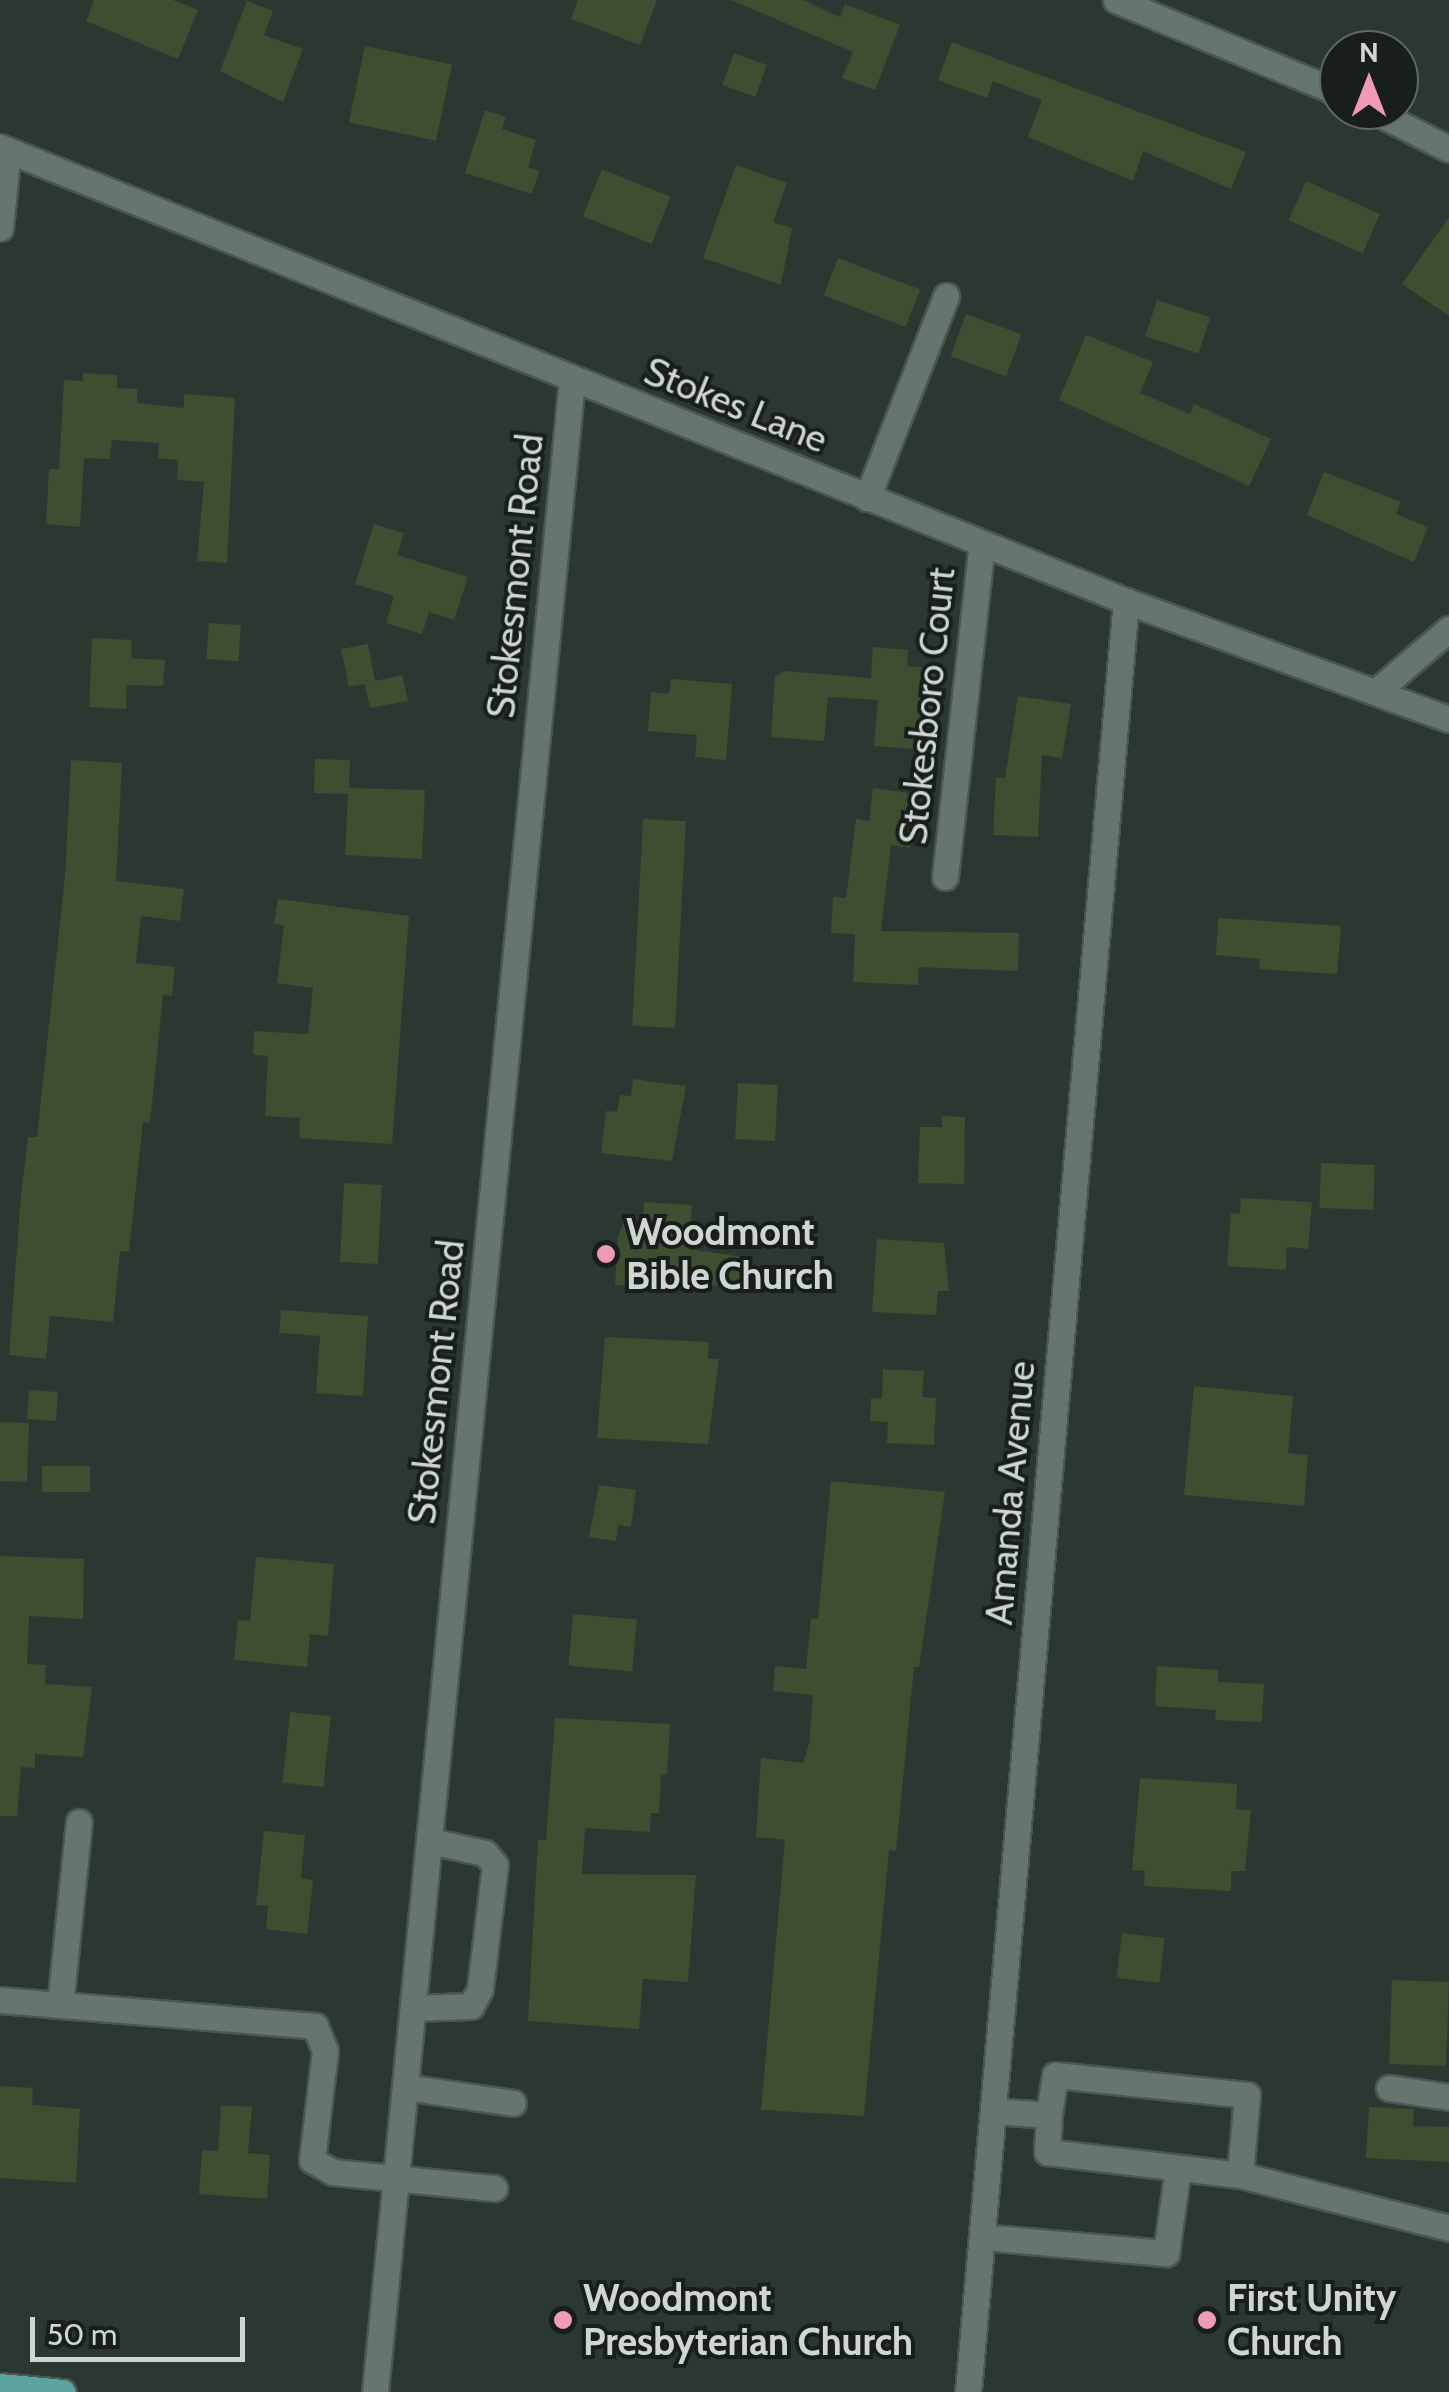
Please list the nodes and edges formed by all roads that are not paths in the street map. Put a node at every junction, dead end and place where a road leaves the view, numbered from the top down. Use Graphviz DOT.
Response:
graph roads {
  1 [pos="1116,0"];
  2 [pos="1319,85"];
  3 [pos="1411,130"];
  4 [pos="4,149"];
  5 [pos="1449,149"];
  6 [pos="0,228"];
  7 [pos="946,296"];
  8 [pos="572,380"];
  9 [pos="867,498"];
  10 [pos="982,544"];
  11 [pos="1126,601"];
  12 [pos="1449,628"];
  13 [pos="1378,690"];
  14 [pos="1449,719"];
  15 [pos="945,877"];
  16 [pos="79,1822"];
  17 [pos="429,1841"];
  18 [pos="0,2000"];
  19 [pos="60,2005"];
  20 [pos="412,2008"];
  21 [pos="405,2087"];
  22 [pos="1389,2088"];
  23 [pos="1449,2097"];
  24 [pos="513,2103"];
  25 [pos="993,2111"];
  26 [pos="1049,2115"];
  27 [pos="1178,2168"];
  28 [pos="396,2176"];
  29 [pos="1240,2176"];
  30 [pos="494,2188"];
  31 [pos="1449,2228"];
  32 [pos="982,2237"];
  33 [pos="0,2386"];
  34 [pos="64,2392"];
  35 [pos="375,2392"];
  36 [pos="968,2392"];
  1 -- 2 [label="street"];
  3 -- 5 [label="street"];
  4 -- 6 [label="street"];
  4 -- 8 [label="street, Stokes Lane"];
  7 -- 9 [label="street"];
  8 -- 9 [label="street, Stokes Lane"];
  8 -- 17 [label="street, Stokesmont Road"];
  9 -- 10 [label="street, Stokes Lane"];
  10 -- 11 [label="street, Stokes Lane"];
  10 -- 15 [label="street, Stokesboro Court"];
  11 -- 13 [label="street, Stokes Lane"];
  11 -- 25 [label="street, Amanda Avenue"];
  12 -- 13 [label="street"];
  13 -- 14 [label="street, Stokes Lane"];
  16 -- 19 [label="street"];
  17 -- 20 [label="street, Stokesmont Road"];
  17 -- 20 [label="street"];
  18 -- 19 [label="street"];
  19 -- 28 [label="street"];
  20 -- 21 [label="street, Stokesmont Road"];
  21 -- 24 [label="street"];
  21 -- 28 [label="street, Stokesmont Road"];
  22 -- 23 [label="street"];
  25 -- 26 [label="street"];
  25 -- 32 [label="street, Amanda Avenue"];
  26 -- 27 [label="street"];
  26 -- 29 [label="street"];
  27 -- 29 [label="street"];
  27 -- 32 [label="street"];
  28 -- 30 [label="street"];
  28 -- 35 [label="street, Stokesmont Road"];
  29 -- 31 [label="street"];
  32 -- 36 [label="street, Amanda Avenue"];
  33 -- 34 [label="main road"];
}
